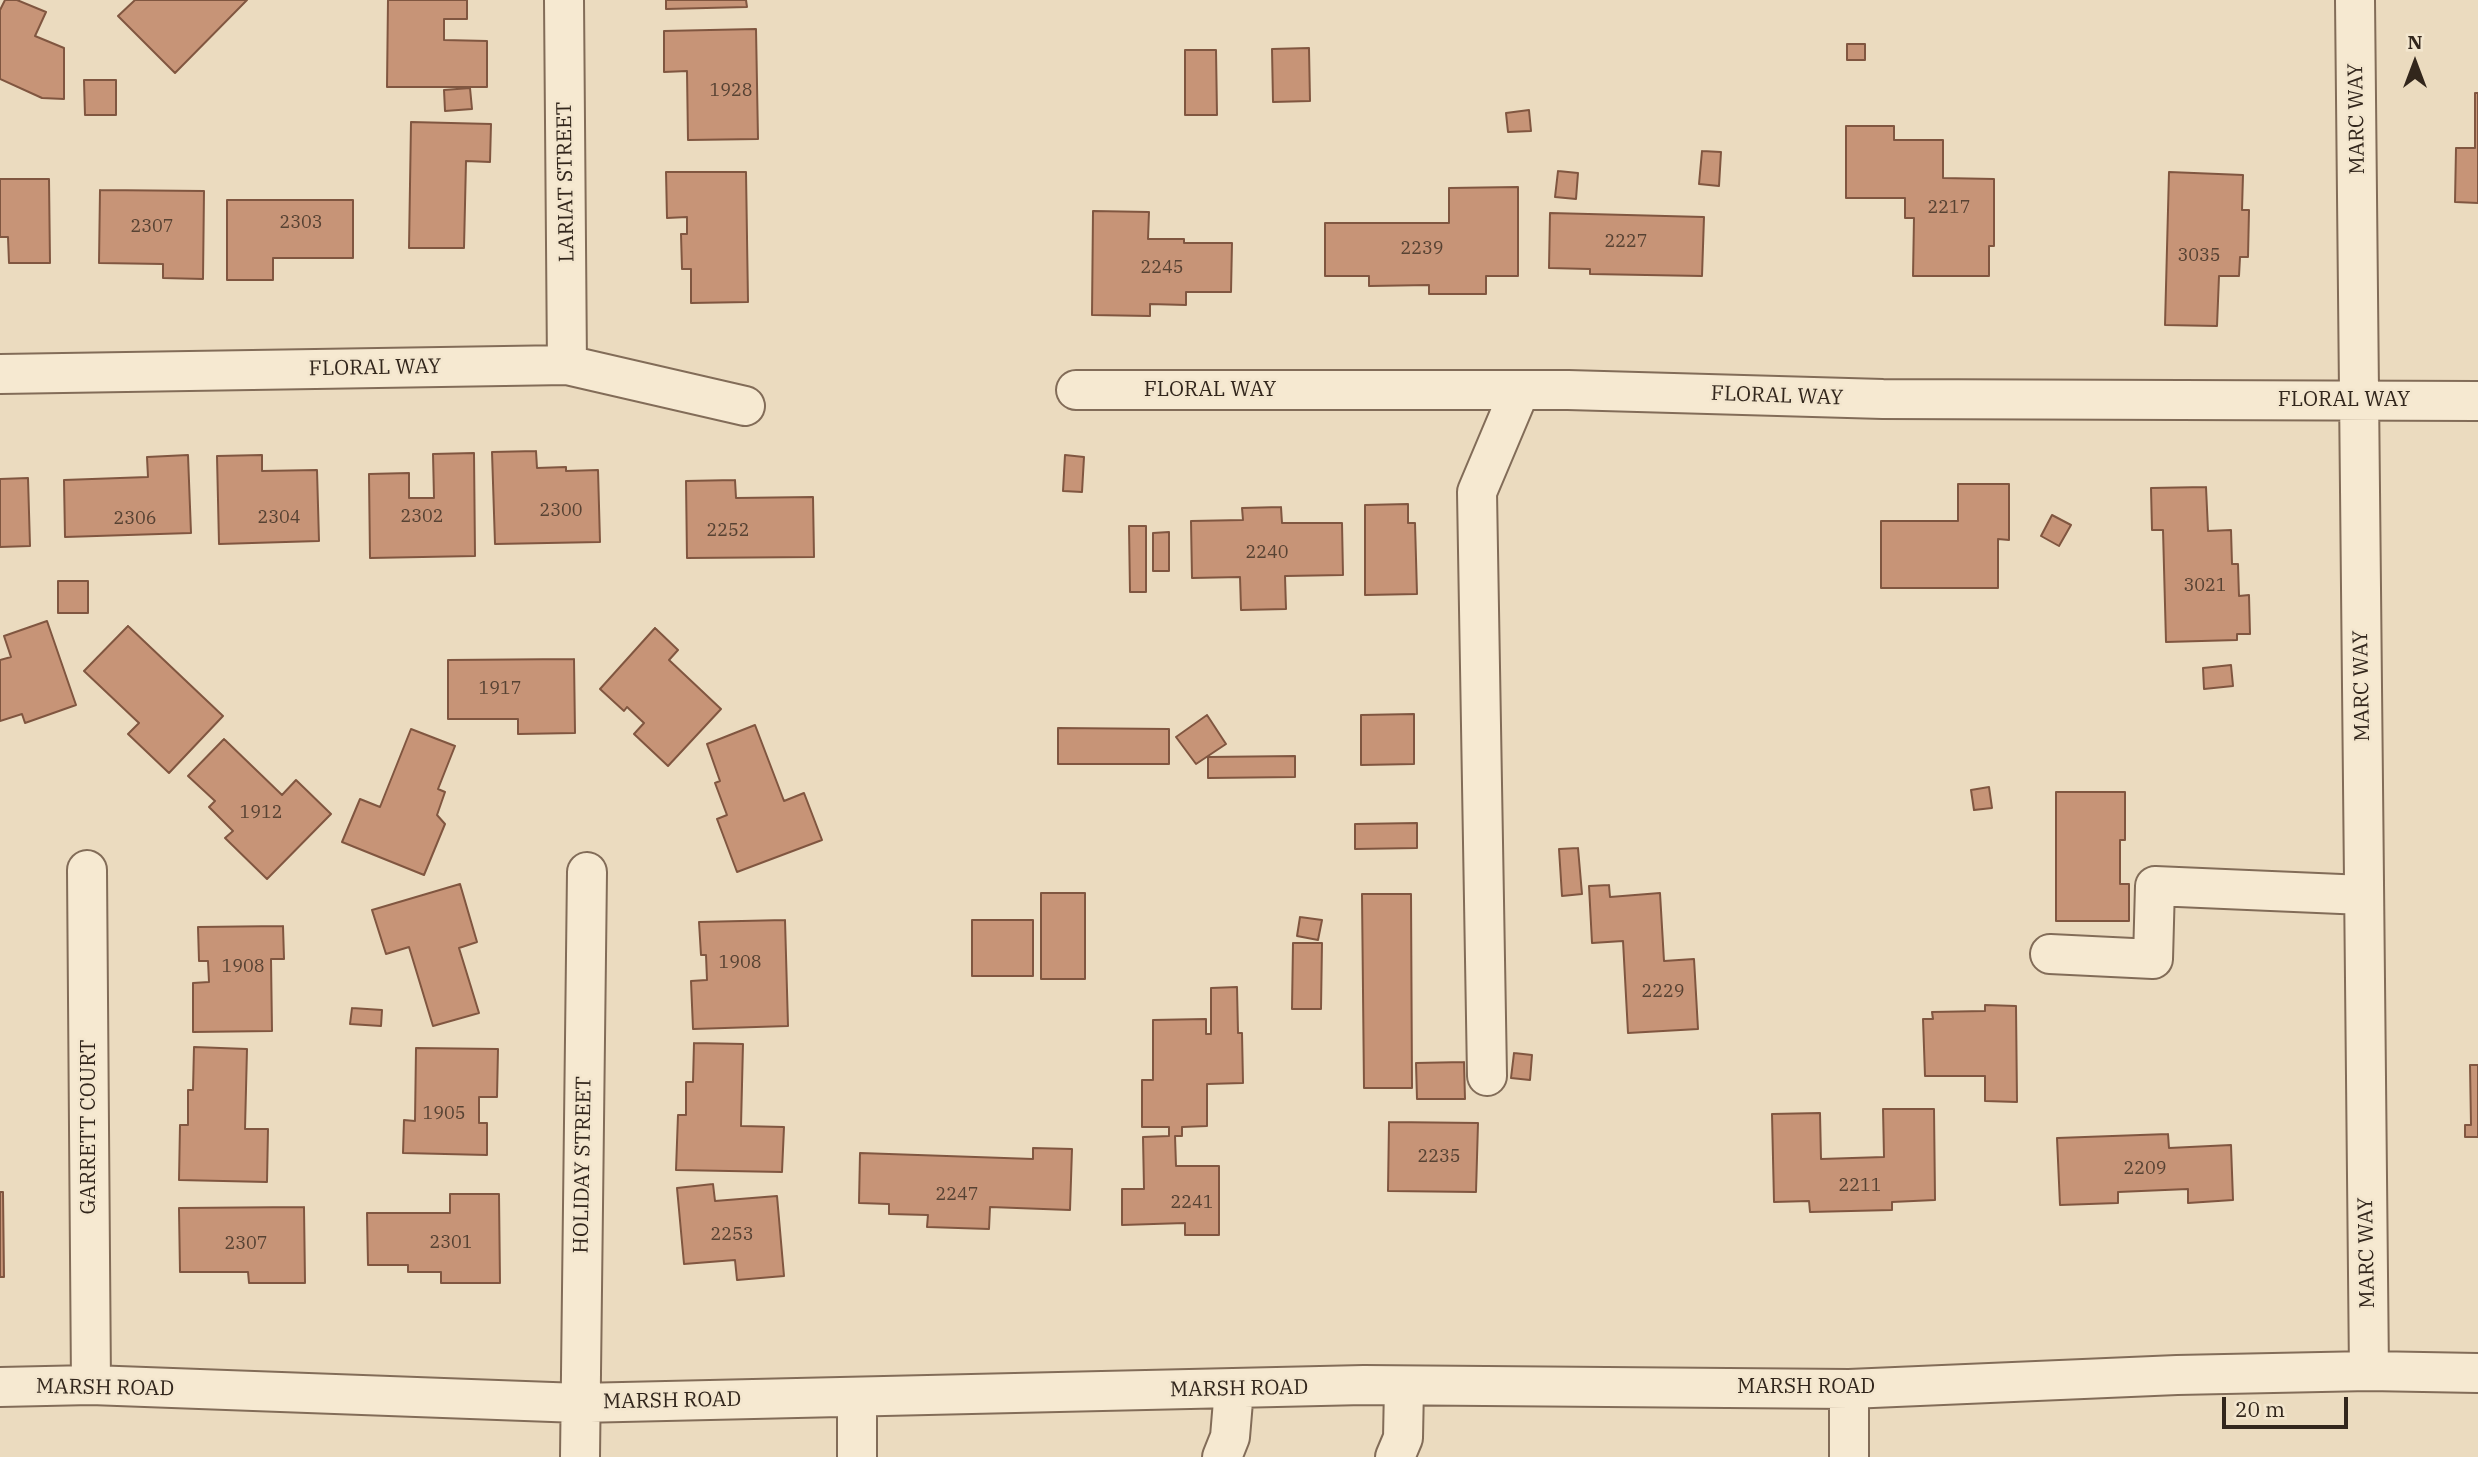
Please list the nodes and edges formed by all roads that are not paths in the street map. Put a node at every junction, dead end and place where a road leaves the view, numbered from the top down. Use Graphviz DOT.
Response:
graph roads {
  1 [pos="564,0"];
  2 [pos="2355,0"];
  3 [pos="567,365"];
  4 [pos="0,374"];
  5 [pos="1076,390"];
  6 [pos="1520,390"];
  7 [pos="2360,400"];
  8 [pos="2478,401"];
  9 [pos="745,406"];
  10 [pos="87,870"];
  11 [pos="587,872"];
  12 [pos="2364,895"];
  13 [pos="2050,954"];
  14 [pos="1488,1076"];
  15 [pos="2369,1371"];
  16 [pos="2478,1373"];
  17 [pos="91,1385"];
  18 [pos="1404,1386"];
  19 [pos="0,1387"];
  20 [pos="1234,1388"];
  21 [pos="1849,1388"];
  22 [pos="857,1397"];
  23 [pos="579,1403"];
  24 [pos="580,1457"];
  25 [pos="857,1457"];
  26 [pos="1222,1457"];
  27 [pos="1395,1457"];
  28 [pos="1849,1457"];
  1 -- 3 [label="street, LARIAT STREET"];
  2 -- 7 [label="street, MARC WAY"];
  3 -- 4 [label="street, FLORAL WAY"];
  3 -- 9 [label="street, FLORAL WAY"];
  5 -- 6 [label="street, FLORAL WAY"];
  6 -- 7 [label="street, FLORAL WAY"];
  6 -- 14 [label="street"];
  7 -- 8 [label="street, FLORAL WAY"];
  7 -- 12 [label="street, MARC WAY"];
  10 -- 17 [label="street, GARRETT COURT"];
  11 -- 23 [label="street, HOLIDAY STREET"];
  12 -- 13 [label="street"];
  12 -- 15 [label="street, MARC WAY"];
  15 -- 16 [label="street, MARSH ROAD"];
  15 -- 21 [label="street, MARSH ROAD"];
  17 -- 19 [label="street, MARSH ROAD"];
  17 -- 23 [label="street, MARSH ROAD"];
  18 -- 20 [label="street, MARSH ROAD"];
  18 -- 21 [label="street, MARSH ROAD"];
  18 -- 27 [label="street"];
  20 -- 22 [label="street, MARSH ROAD"];
  20 -- 26 [label="street"];
  21 -- 28 [label="street"];
  22 -- 23 [label="street, MARSH ROAD"];
  22 -- 25 [label="street"];
  23 -- 24 [label="street, HOLIDAY STREET"];
}
